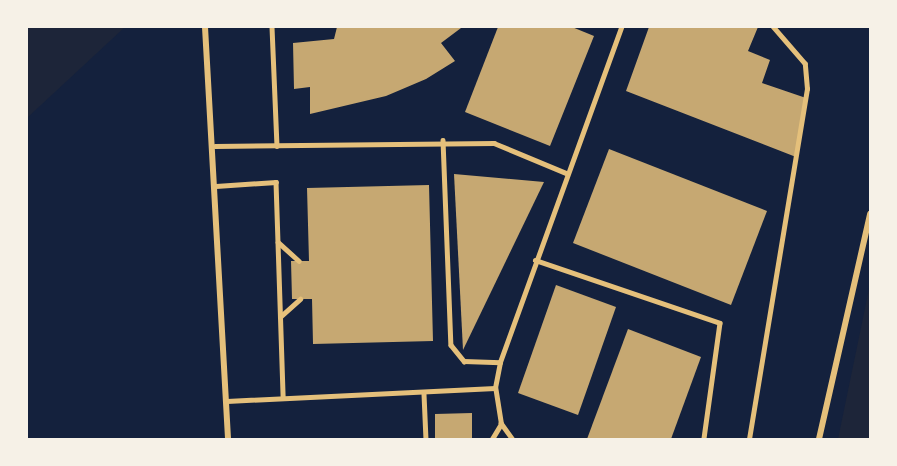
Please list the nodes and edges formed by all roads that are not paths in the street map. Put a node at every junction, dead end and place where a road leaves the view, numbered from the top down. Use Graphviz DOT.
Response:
graph roads {
  1 [pos="205,27"];
  2 [pos="272,27"];
  3 [pos="621,27"];
  4 [pos="773,27"];
  5 [pos="443,140"];
  6 [pos="215,146"];
  7 [pos="277,147"];
  8 [pos="566,173"];
  9 [pos="216,186"];
  10 [pos="870,214"];
  11 [pos="278,242"];
  12 [pos="536,260"];
  13 [pos="299,261"];
  14 [pos="300,299"];
  15 [pos="280,317"];
  16 [pos="500,362"];
  17 [pos="495,388"];
  18 [pos="424,394"];
  19 [pos="283,398"];
  20 [pos="227,401"];
  21 [pos="501,424"];
  22 [pos="228,439"];
  23 [pos="426,439"];
  24 [pos="492,439"];
  25 [pos="512,439"];
  26 [pos="704,439"];
  27 [pos="749,439"];
  28 [pos="819,439"];
  1 -- 6 [label="street"];
  2 -- 7 [label="lane"];
  3 -- 8 [label="lane"];
  4 -- 27 [label="lane"];
  5 -- 7 [label="lane"];
  5 -- 8 [label="lane"];
  5 -- 16 [label="lane"];
  6 -- 7 [label="lane"];
  6 -- 9 [label="street"];
  8 -- 12 [label="lane"];
  9 -- 11 [label="lane"];
  9 -- 20 [label="street"];
  10 -- 28 [label="street"];
  11 -- 13 [label="lane"];
  11 -- 15 [label="lane"];
  12 -- 16 [label="lane"];
  12 -- 26 [label="lane"];
  14 -- 15 [label="lane"];
  15 -- 19 [label="lane"];
  16 -- 17 [label="lane"];
  17 -- 18 [label="lane"];
  17 -- 21 [label="lane"];
  18 -- 19 [label="lane"];
  18 -- 23 [label="lane"];
  19 -- 20 [label="lane"];
  20 -- 22 [label="street"];
  21 -- 24 [label="lane"];
  21 -- 25 [label="lane"];
}
